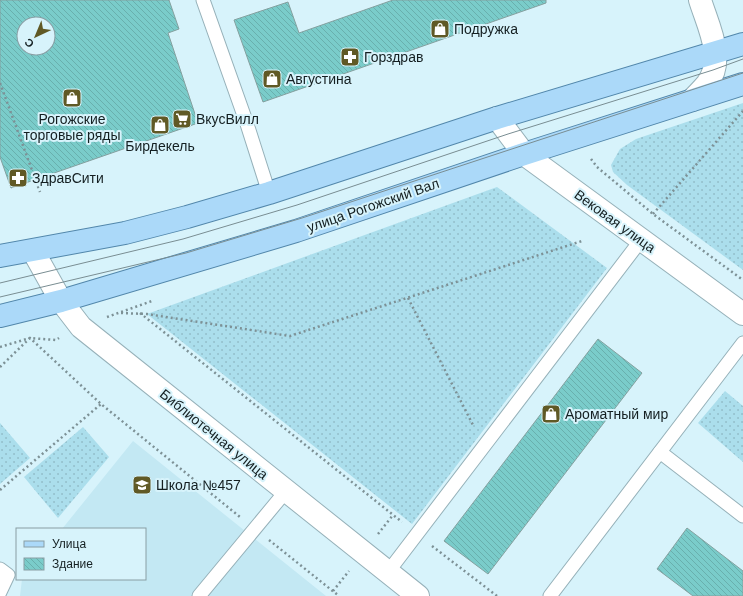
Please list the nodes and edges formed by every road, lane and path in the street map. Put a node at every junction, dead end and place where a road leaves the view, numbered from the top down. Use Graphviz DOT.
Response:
graph roads {
  1 [pos="203,0"];
  2 [pos="700,0"];
  3 [pos="743,44"];
  4 [pos="716,53"];
  5 [pos="0,83"];
  6 [pos="743,84"];
  7 [pos="692,100"];
  8 [pos="743,111"];
  9 [pos="497,118"];
  10 [pos="524,154"];
  11 [pos="591,159"];
  12 [pos="40,192"];
  13 [pos="269,193"];
  14 [pos="653,214"];
  15 [pos="641,240"];
  16 [pos="582,241"];
  17 [pos="33,251"];
  18 [pos="0,256"];
  19 [pos="743,280"];
  20 [pos="408,298"];
  21 [pos="61,301"];
  22 [pos="118,313"];
  23 [pos="140,313"];
  24 [pos="743,314"];
  25 [pos="0,316"];
  26 [pos="30,338"];
  27 [pos="56,340"];
  28 [pos="743,343"];
  29 [pos="0,347"];
  30 [pos="0,367"];
  31 [pos="101,404"];
  32 [pos="484,446"];
  33 [pos="660,452"];
  34 [pos="0,490"];
  35 [pos="286,491"];
  36 [pos="743,516"];
  37 [pos="255,529"];
  38 [pos="417,534"];
  39 [pos="0,569"];
  40 [pos="388,572"];
  41 [pos="0,592"];
  42 [pos="198,596"];
  43 [pos="339,596"];
  44 [pos="418,596"];
  45 [pos="496,596"];
  46 [pos="550,596"];
  1 -- 13 [label="lane"];
  2 -- 4 [label="street"];
  3 -- 4 [label="main road"];
  4 -- 7 [label="street"];
  4 -- 9 [label="main road"];
  5 -- 12 [label="path"];
  6 -- 7 [label="main road, улица Рогожский Вал"];
  7 -- 10 [label="main road, улица Рогожский Вал"];
  8 -- 14 [label="path"];
  9 -- 10 [label="street, Вековая улица"];
  9 -- 13 [label="main road"];
  10 -- 15 [label="street, Вековая улица"];
  10 -- 21 [label="main road, улица Рогожский Вал"];
  11 -- 14 [label="path"];
  13 -- 17 [label="main road"];
  14 -- 19 [label="path"];
  15 -- 24 [label="street, Вековая улица"];
  15 -- 32 [label="lane"];
  16 -- 20 [label="path"];
  17 -- 18 [label="main road"];
  17 -- 21 [label="street, Библиотечная улица"];
  20 -- 23 [label="path"];
  20 -- 32 [label="path"];
  21 -- 25 [label="main road, улица Рогожский Вал"];
  21 -- 35 [label="street, Библиотечная улица"];
  22 -- 23 [label="path"];
  23 -- 38 [label="path"];
  26 -- 27 [label="path"];
  26 -- 29 [label="path"];
  26 -- 30 [label="path"];
  26 -- 31 [label="path"];
  28 -- 33 [label="lane"];
  31 -- 34 [label="path"];
  31 -- 37 [label="path"];
  32 -- 38 [label="lane"];
  33 -- 36 [label="lane"];
  33 -- 46 [label="lane"];
  35 -- 37 [label="lane"];
  35 -- 40 [label="street, Библиотечная улица"];
  37 -- 42 [label="lane"];
  37 -- 43 [label="path"];
  38 -- 40 [label="lane"];
  38 -- 45 [label="path"];
  39 -- 41 [label="lane"];
  40 -- 44 [label="street, Библиотечная улица"];
}
